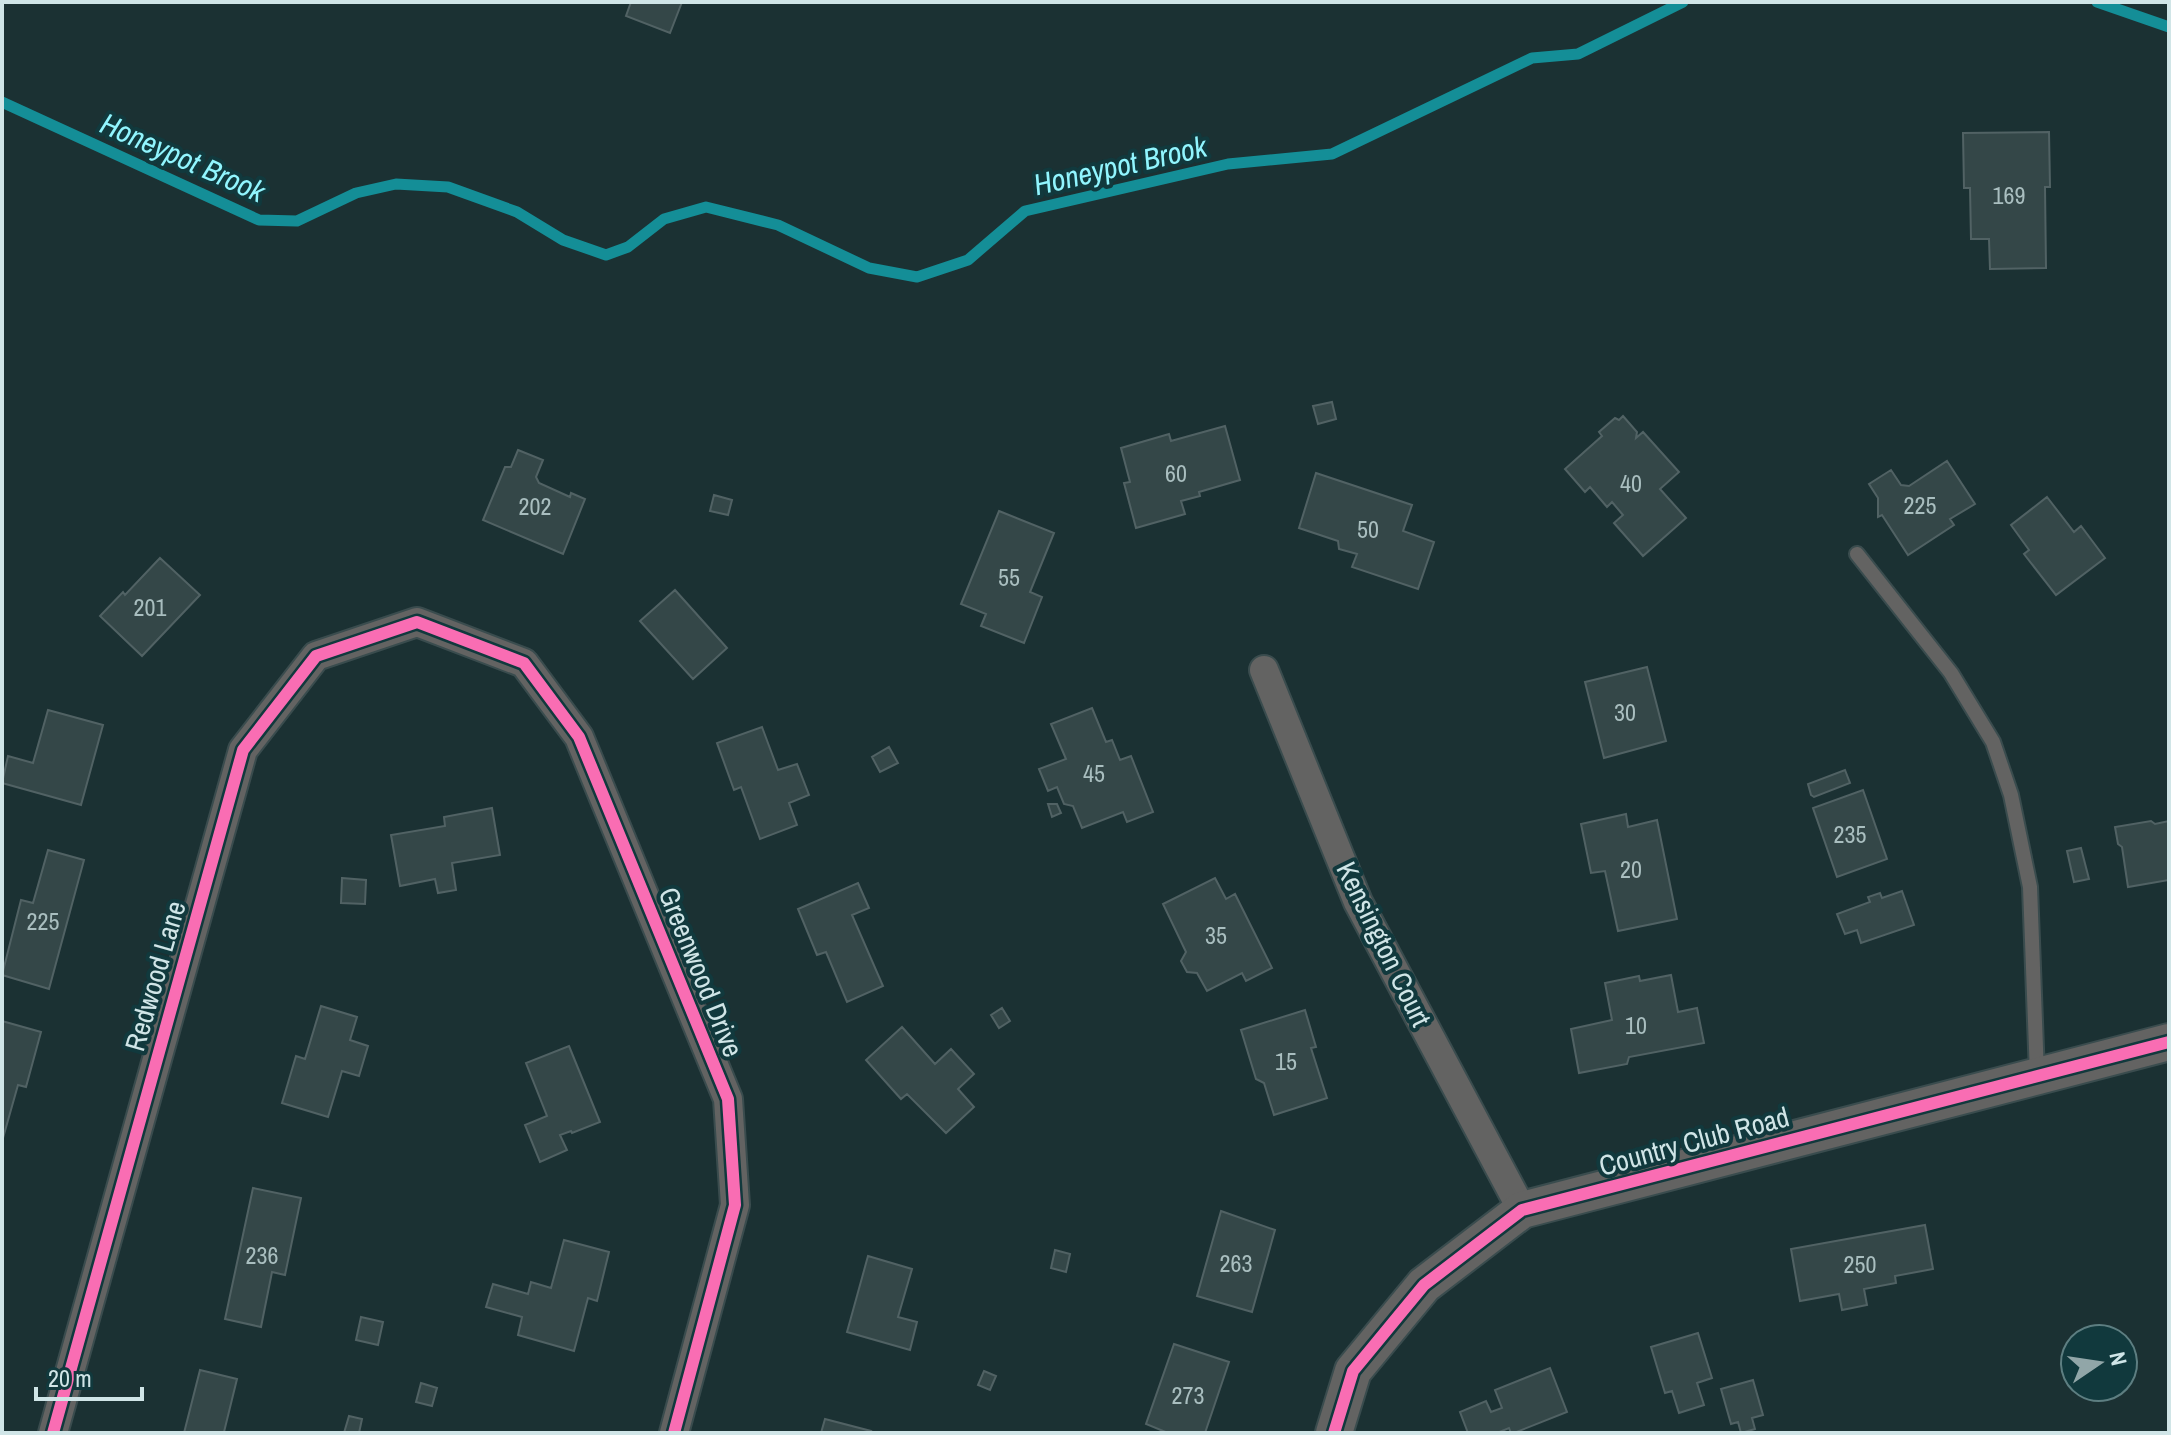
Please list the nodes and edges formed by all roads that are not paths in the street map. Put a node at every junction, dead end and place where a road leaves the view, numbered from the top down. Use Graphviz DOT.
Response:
graph roads {
  1 [pos="1857,554"];
  2 [pos="417,622"];
  3 [pos="1264,670"];
  4 [pos="2169,1042"];
  5 [pos="2037,1077"];
  6 [pos="1522,1210"];
  7 [pos="53,1433"];
  8 [pos="674,1433"];
  9 [pos="1334,1433"];
  1 -- 5 [label="lane"];
  2 -- 7 [label="street, Redwood Lane"];
  2 -- 8 [label="street, Greenwood Drive"];
  3 -- 6 [label="street, Kensington Court"];
  4 -- 5 [label="street, Country Club Road"];
  5 -- 6 [label="street, Country Club Road"];
  6 -- 9 [label="street, Country Club Road"];
}
